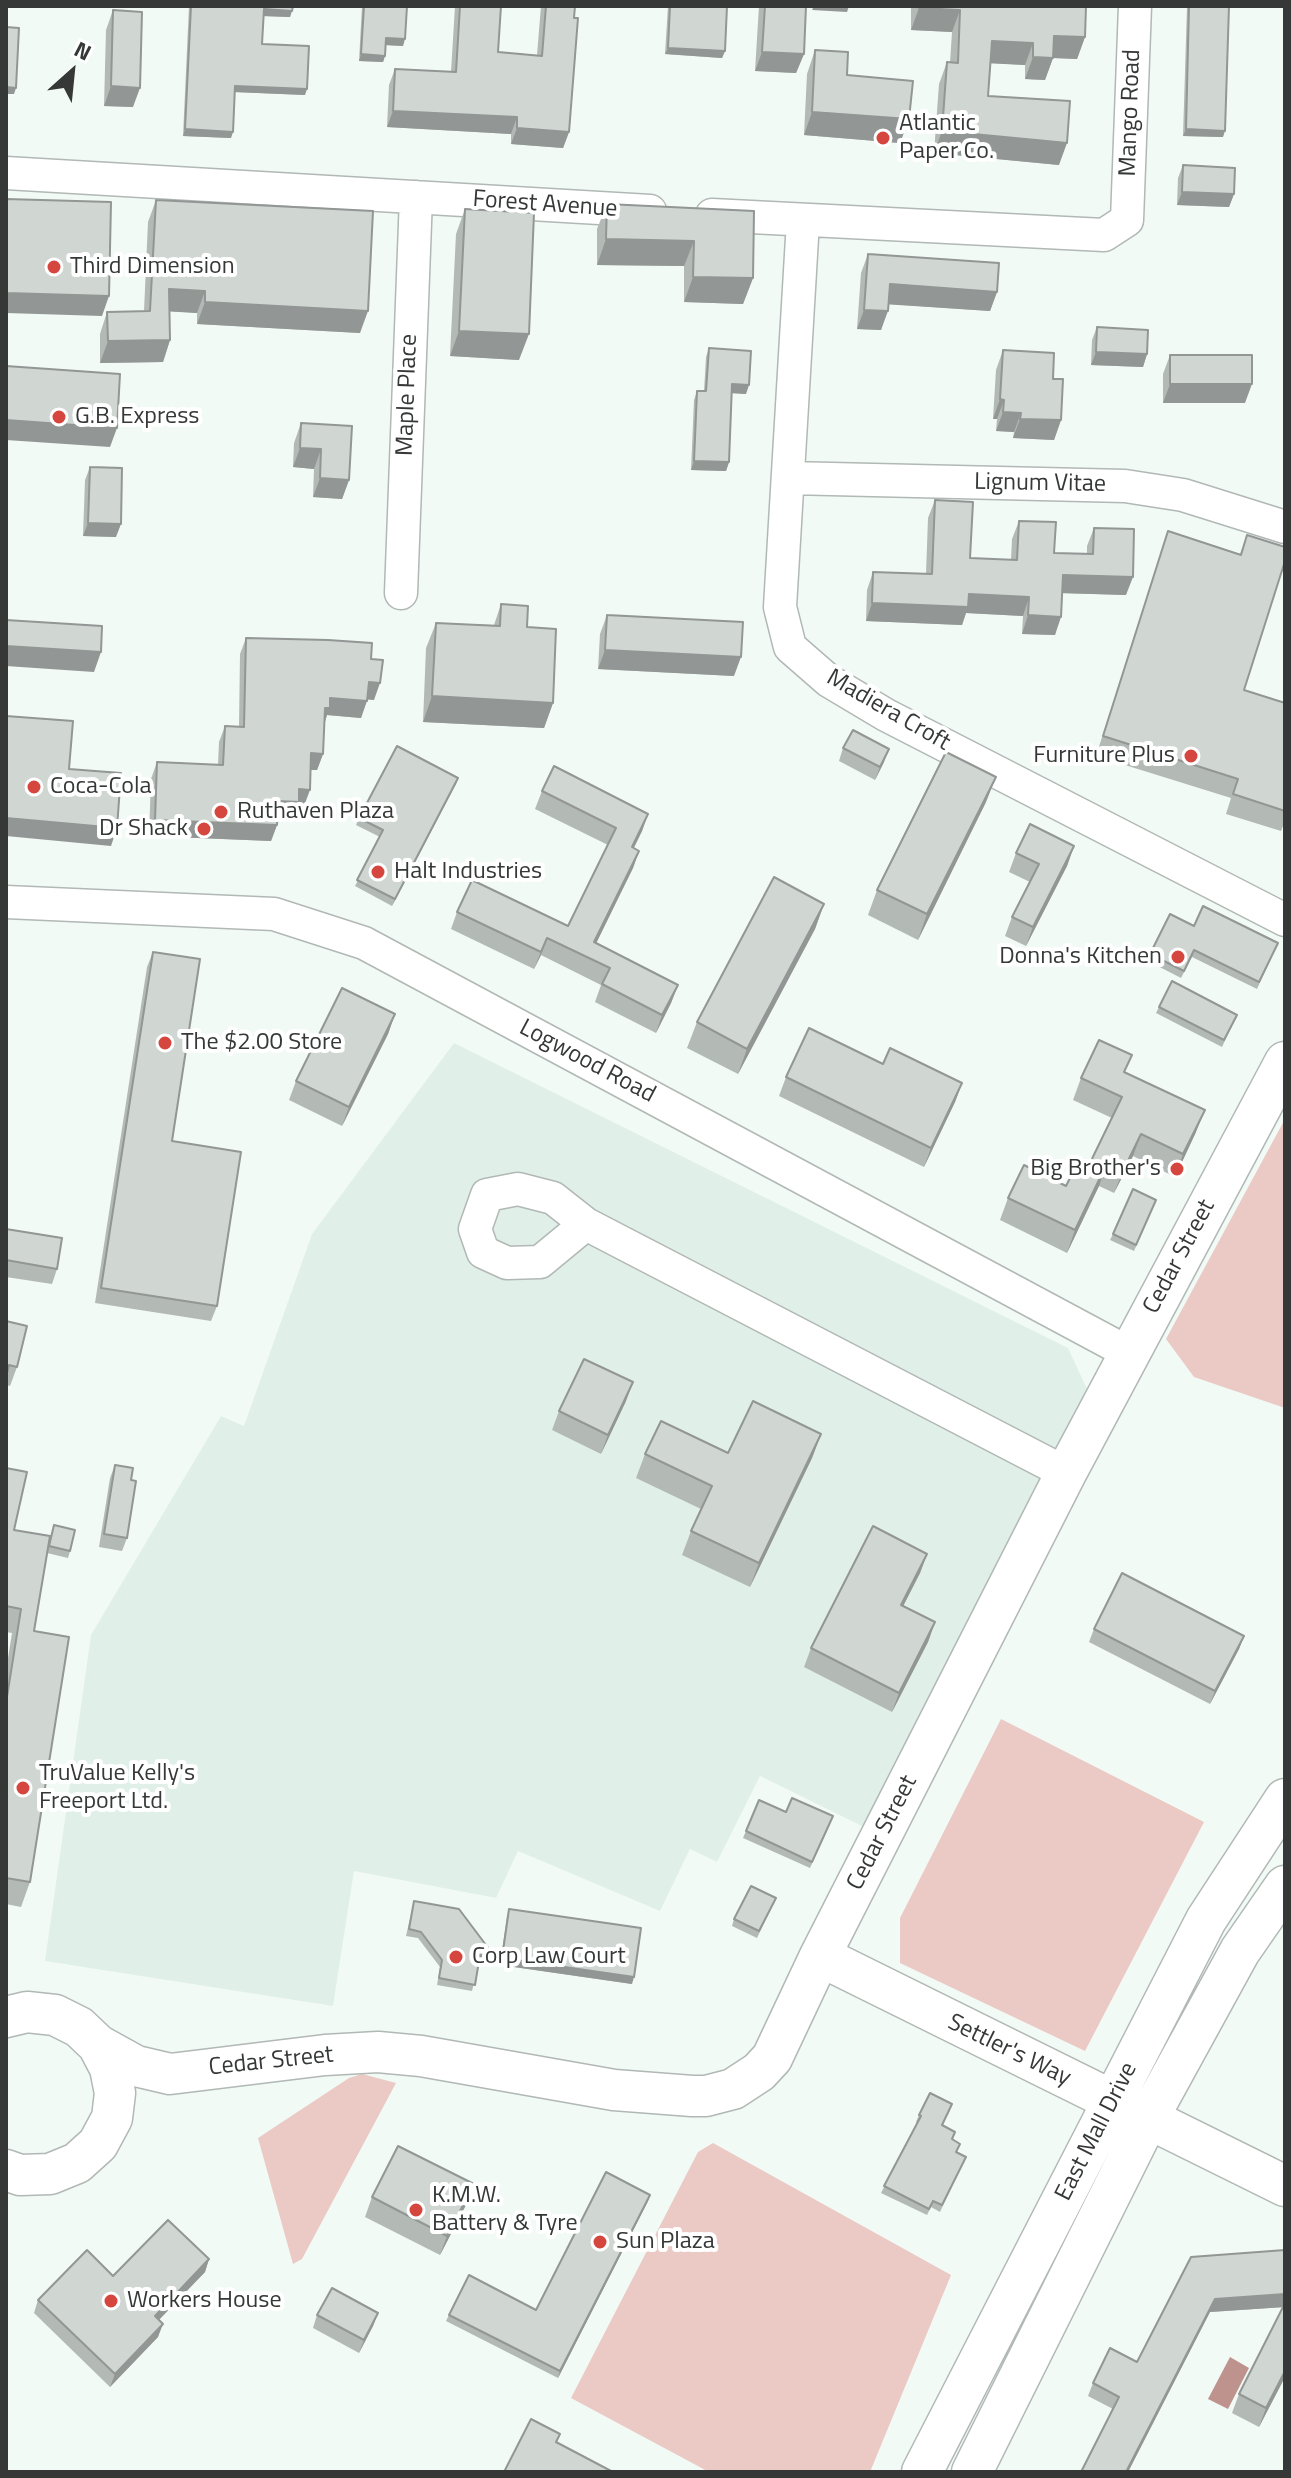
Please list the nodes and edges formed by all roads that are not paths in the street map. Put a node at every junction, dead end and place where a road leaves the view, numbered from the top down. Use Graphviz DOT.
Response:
graph roads {
  1 [pos="1135,6"];
  2 [pos="6,173"];
  3 [pos="416,197"];
  4 [pos="1127,220"];
  5 [pos="803,221"];
  6 [pos="789,478"];
  7 [pos="1285,527"];
  8 [pos="401,593"];
  9 [pos="6,902"];
  10 [pos="1285,920"];
  11 [pos="1285,1062"];
  12 [pos="586,1224"];
  13 [pos="1129,1353"];
  14 [pos="1066,1473"];
  15 [pos="1285,1799"];
  16 [pos="1285,1886"];
  17 [pos="820,1956"];
  18 [pos="6,2017"];
  19 [pos="98,2045"];
  20 [pos="170,2074"];
  21 [pos="1112,2101"];
  22 [pos="1149,2117"];
  23 [pos="112,2118"];
  24 [pos="6,2170"];
  25 [pos="50,2174"];
  26 [pos="1285,2186"];
  27 [pos="6,2199"];
  28 [pos="922,2472"];
  29 [pos="972,2472"];
  1 -- 4 [label="street, Mango Road"];
  2 -- 3 [label="street, Forest Avenue"];
  3 -- 5 [label="street, Forest Avenue"];
  3 -- 8 [label="street, Maple Place"];
  4 -- 5 [label="street, Forest Avenue"];
  5 -- 6 [label="street, Madiera Croft"];
  6 -- 7 [label="street, Lignum Vitae"];
  6 -- 10 [label="street, Madiera Croft"];
  9 -- 13 [label="street, Logwood Road"];
  11 -- 13 [label="main road, Cedar Street"];
  12 -- 14 [label="street"];
  13 -- 14 [label="main road, Cedar Street"];
  14 -- 17 [label="main road, Cedar Street"];
  15 -- 21 [label="main road, East Mall Drive"];
  16 -- 22 [label="main road, East Mall Drive"];
  17 -- 20 [label="main road, Cedar Street"];
  17 -- 21 [label="main road, Settler's Way"];
  18 -- 19 [label="main road"];
  19 -- 20 [label="main road"];
  19 -- 23 [label="main road"];
  20 -- 23 [label="main road"];
  21 -- 22 [label="main road, Settler's Way"];
  21 -- 28 [label="main road, East Mall Drive"];
  22 -- 26 [label="main road, Settler's Way"];
  22 -- 29 [label="main road, East Mall Drive"];
  23 -- 25 [label="main road"];
  24 -- 25 [label="main road"];
  25 -- 27 [label="main road"];
}
